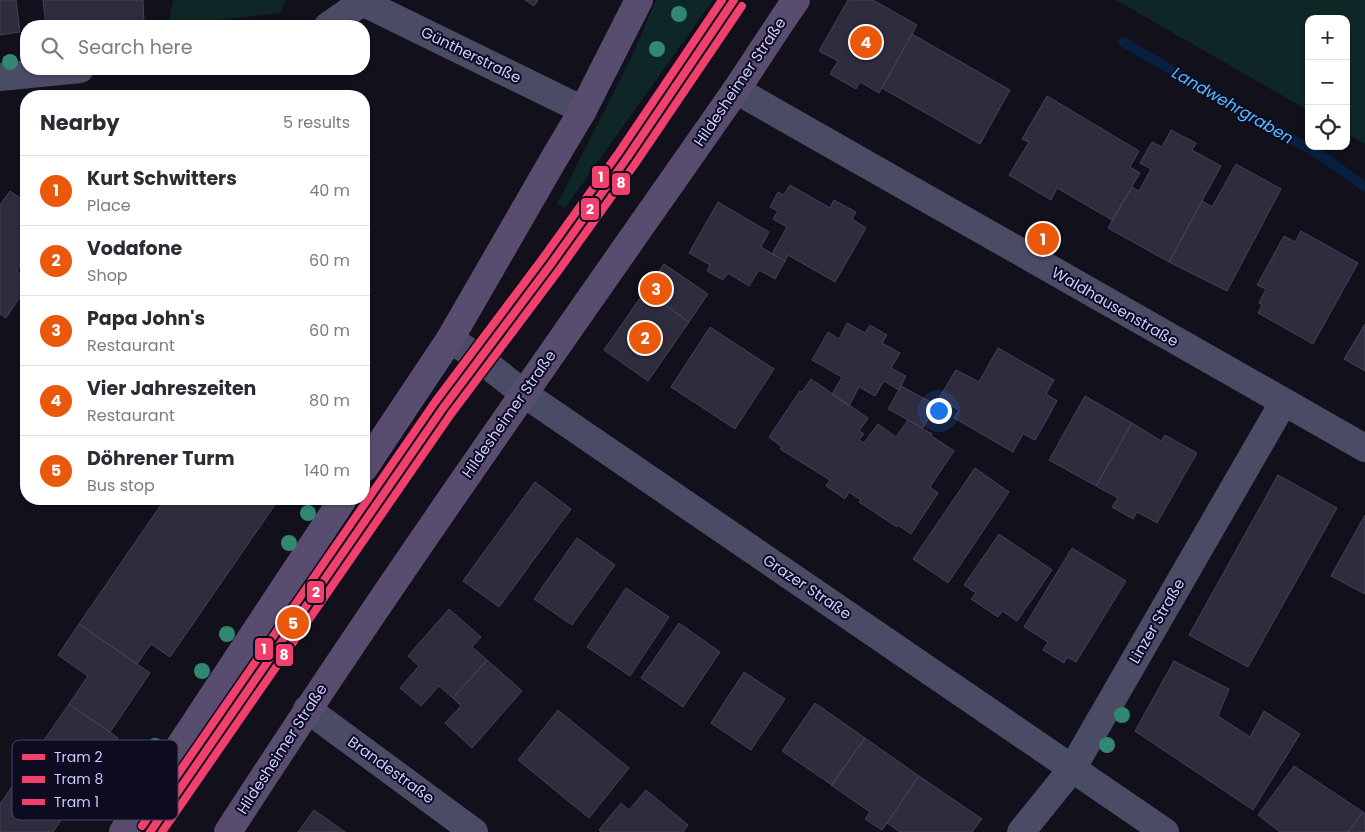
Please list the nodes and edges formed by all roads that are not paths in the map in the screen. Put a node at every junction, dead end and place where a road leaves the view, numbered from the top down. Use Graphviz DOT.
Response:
graph roads {
  1 [pos="639,0"];
  2 [pos="796,0"];
  3 [pos="360,1"];
  4 [pos="336,20"];
  5 [pos="20,75"];
  6 [pos="0,77"];
  7 [pos="736,90"];
  8 [pos="584,110"];
  9 [pos="450,339"];
  10 [pos="523,393"];
  11 [pos="1283,403"];
  12 [pos="1365,448"];
  13 [pos="370,459"];
  14 [pos="340,505"];
  15 [pos="307,709"];
  16 [pos="178,749"];
  17 [pos="1072,769"];
  18 [pos="131,820"];
  19 [pos="123,832"];
  20 [pos="228,832"];
  21 [pos="474,832"];
  22 [pos="1021,832"];
  23 [pos="1165,832"];
  1 -- 8 [label="main road"];
  2 -- 7 [label="main road, Hildesheimer Straße"];
  3 -- 4 [label="street"];
  3 -- 8 [label="street, Güntherstraße"];
  5 -- 6 [label="street"];
  7 -- 10 [label="main road, Hildesheimer Straße"];
  7 -- 11 [label="street, Waldhausenstraße"];
  8 -- 9 [label="main road"];
  9 -- 10 [label="street, Grazer Straße"];
  9 -- 13 [label="main road"];
  10 -- 15 [label="main road, Hildesheimer Straße"];
  10 -- 17 [label="street, Grazer Straße"];
  11 -- 12 [label="street, Waldhausenstraße"];
  11 -- 17 [label="street, Linzer Straße"];
  14 -- 16 [label="main road"];
  15 -- 20 [label="main road, Hildesheimer Straße"];
  15 -- 21 [label="street, Brandestraße"];
  17 -- 22 [label="street, Linzer Straße"];
  17 -- 23 [label="street, Grazer Straße"];
  18 -- 19 [label="main road"];
}
